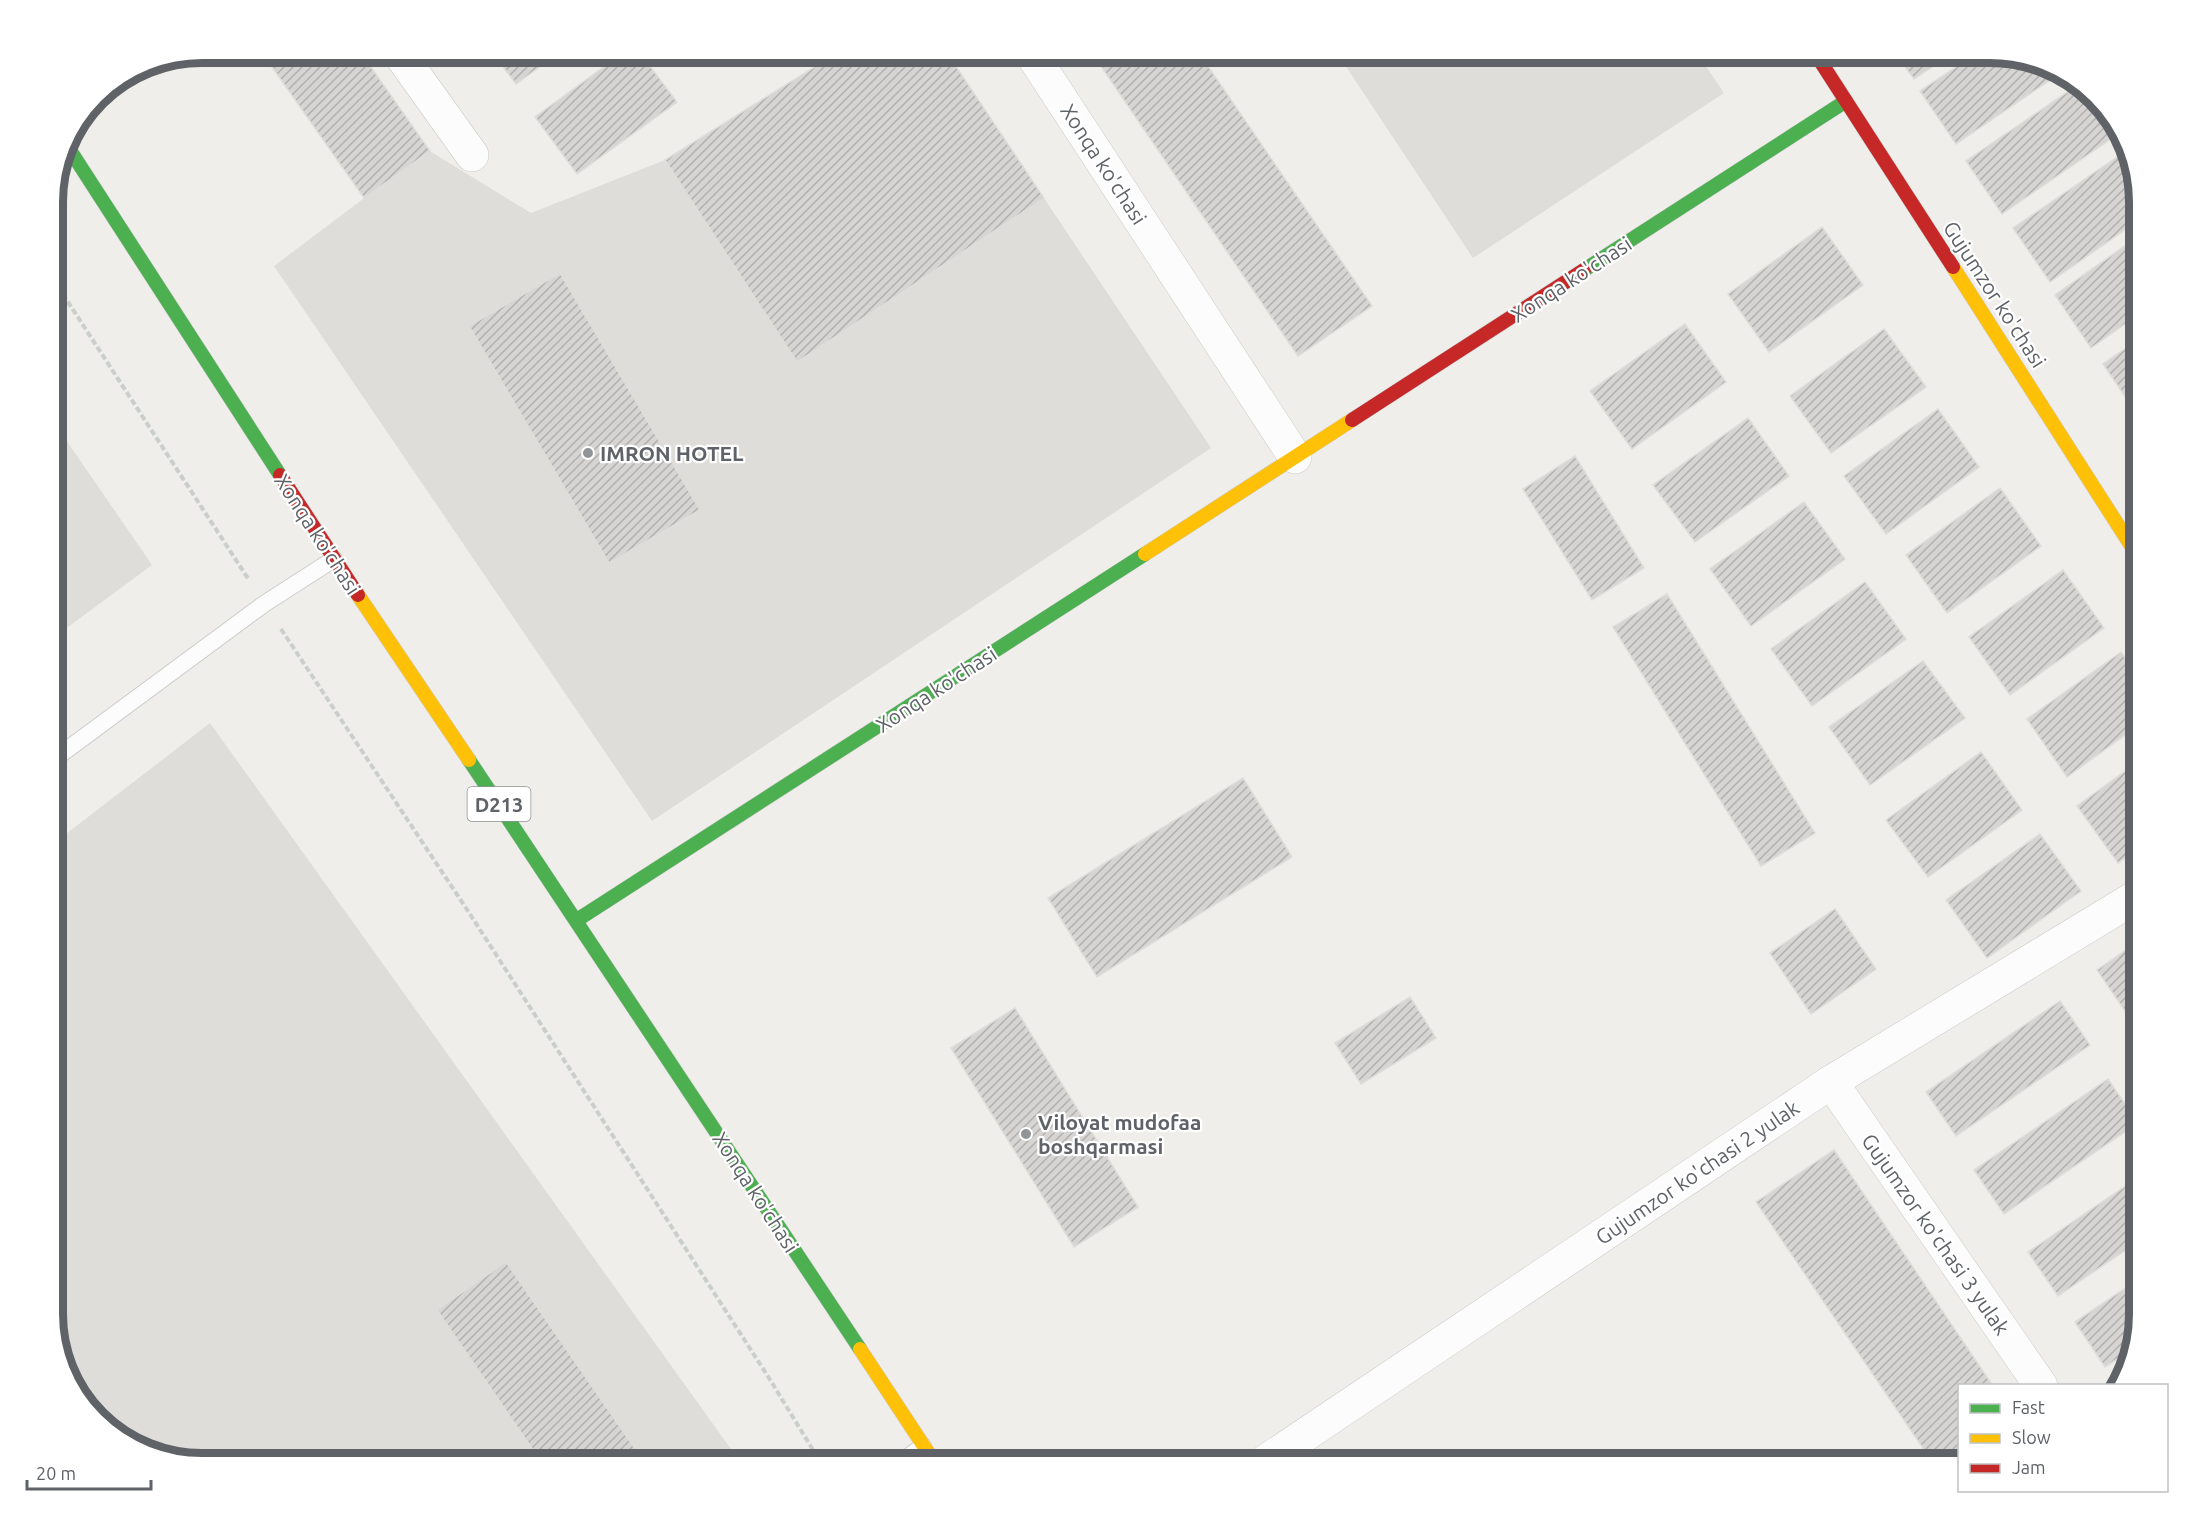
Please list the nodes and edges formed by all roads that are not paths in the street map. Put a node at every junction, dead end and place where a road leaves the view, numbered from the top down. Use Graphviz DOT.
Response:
graph roads {
  1 [pos="407,63"];
  2 [pos="1038,63"];
  3 [pos="1822,63"];
  4 [pos="1846,101"];
  5 [pos="72,154"];
  6 [pos="472,155"];
  7 [pos="1295,457"];
  8 [pos="2129,542"];
  9 [pos="334,559"];
  10 [pos="63,753"];
  11 [pos="2129,901"];
  12 [pos="577,920"];
  13 [pos="1831,1082"];
  14 [pos="2040,1384"];
  15 [pos="923,1446"];
  16 [pos="914,1453"];
  17 [pos="928,1453"];
  18 [pos="1279,1453"];
  1 -- 6 [label="street"];
  2 -- 7 [label="street, Xonqa ko'chasi"];
  3 -- 4 [label="street, Gujumzor ko'chasi"];
  4 -- 7 [label="street, Xonqa ko'chasi"];
  4 -- 8 [label="street, Gujumzor ko'chasi"];
  5 -- 9 [label="street, Xonqa ko'chasi / D213"];
  7 -- 12 [label="street, Xonqa ko'chasi"];
  9 -- 10 [label="lane"];
  9 -- 12 [label="street, Xonqa ko'chasi / D213"];
  11 -- 13 [label="street, Gujumzor ko'chasi 2 yulak"];
  12 -- 15 [label="street, Xonqa ko'chasi / D213"];
  13 -- 14 [label="street, Gujumzor ko'chasi 3 yulak"];
  13 -- 18 [label="street, Gujumzor ko'chasi 2 yulak"];
  15 -- 16 [label="lane"];
  15 -- 17 [label="street, Xonqa ko'chasi / D213"];
}
